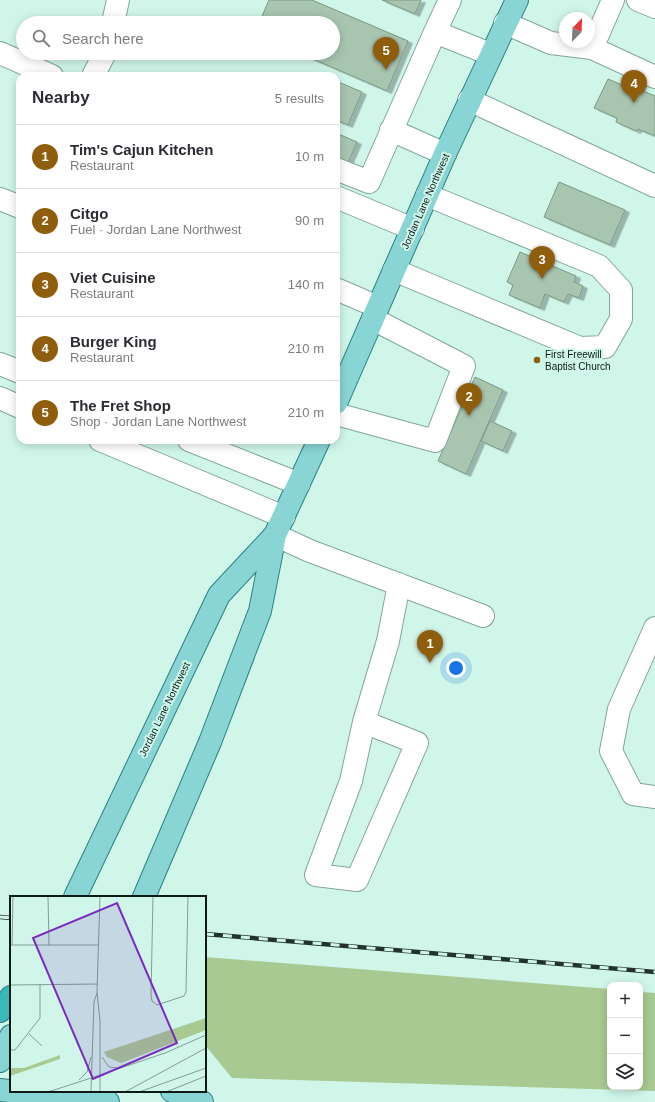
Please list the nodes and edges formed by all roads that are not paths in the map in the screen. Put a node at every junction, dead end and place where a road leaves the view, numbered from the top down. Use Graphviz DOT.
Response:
graph roads {
  1 [pos="118,0"];
  2 [pos="450,0"];
  3 [pos="517,0"];
  4 [pos="613,0"];
  5 [pos="638,0"];
  6 [pos="655,7"];
  7 [pos="115,16"];
  8 [pos="506,23"];
  9 [pos="435,32"];
  10 [pos="595,41"];
  11 [pos="559,44"];
  12 [pos="592,48"];
  13 [pos="0,53"];
  14 [pos="490,54"];
  15 [pos="101,60"];
  16 [pos="43,72"];
  17 [pos="95,72"];
  18 [pos="655,77"];
  19 [pos="655,89"];
  20 [pos="470,100"];
  21 [pos="391,130"];
  22 [pos="445,154"];
  23 [pos="617,168"];
  24 [pos="340,171"];
  25 [pos="655,171"];
  26 [pos="655,186"];
  27 [pos="427,195"];
  28 [pos="0,199"];
  29 [pos="340,199"];
  30 [pos="16,206"];
  31 [pos="413,229"];
  32 [pos="394,270"];
  33 [pos="340,291"];
  34 [pos="376,313"];
  35 [pos="0,364"];
  36 [pos="16,370"];
  37 [pos="340,394"];
  38 [pos="0,398"];
  39 [pos="16,405"];
  40 [pos="340,415"];
  41 [pos="108,444"];
  42 [pos="199,444"];
  43 [pos="317,444"];
  44 [pos="299,484"];
  45 [pos="279,526"];
  46 [pos="399,584"];
  47 [pos="483,616"];
  48 [pos="655,628"];
  49 [pos="364,722"];
  50 [pos="655,797"];
  51 [pos="75,896"];
  52 [pos="144,896"];
  53 [pos="10,998"];
  54 [pos="0,1011"];
  55 [pos="10,1038"];
  56 [pos="0,1061"];
  57 [pos="0,1090"];
  58 [pos="10,1091"];
  59 [pos="17,1092"];
  60 [pos="175,1092"];
  61 [pos="61,1097"];
  62 [pos="108,1102"];
  63 [pos="202,1102"];
  1 -- 7 [label="street"];
  2 -- 9 [label="street"];
  3 -- 8 [label="main road, Jordan Lane Northwest"];
  4 -- 10 [label="street"];
  5 -- 6 [label="street"];
  8 -- 11 [label="street"];
  8 -- 14 [label="main road, Jordan Lane Northwest"];
  9 -- 14 [label="street"];
  9 -- 21 [label="street"];
  12 -- 18 [label="street"];
  12 -- 19 [label="street"];
  13 -- 16 [label="street"];
  14 -- 20 [label="main road, Jordan Lane Northwest"];
  15 -- 17 [label="street"];
  20 -- 22 [label="main road, Jordan Lane Northwest"];
  20 -- 23 [label="street"];
  21 -- 22 [label="street"];
  21 -- 24 [label="street"];
  22 -- 27 [label="main road, Jordan Lane Northwest"];
  23 -- 25 [label="street"];
  23 -- 26 [label="street"];
  27 -- 31 [label="main road, Jordan Lane Northwest"];
  27 -- 32 [label="street"];
  28 -- 30 [label="street"];
  29 -- 31 [label="street"];
  31 -- 32 [label="main road, Jordan Lane Northwest"];
  32 -- 34 [label="main road, Jordan Lane Northwest"];
  33 -- 34 [label="street"];
  34 -- 37 [label="main road, Jordan Lane Northwest"];
  34 -- 40 [label="street"];
  35 -- 36 [label="street"];
  38 -- 39 [label="street"];
  41 -- 45 [label="street"];
  42 -- 44 [label="street"];
  43 -- 44 [label="main road, Jordan Lane Northwest"];
  44 -- 45 [label="main road, Jordan Lane Northwest"];
  45 -- 46 [label="street"];
  45 -- 51 [label="main road, Jordan Lane Northwest"];
  45 -- 52 [label="main road, Jordan Lane Northwest"];
  46 -- 47 [label="street"];
  46 -- 49 [label="street"];
  48 -- 50 [label="street"];
  49 -- 49 [label="street"];
  53 -- 54 [label="highway"];
  55 -- 56 [label="main road"];
  57 -- 58 [label="main road"];
  59 -- 61 [label="main road"];
  60 -- 63 [label="main road"];
  61 -- 62 [label="main road"];
}
